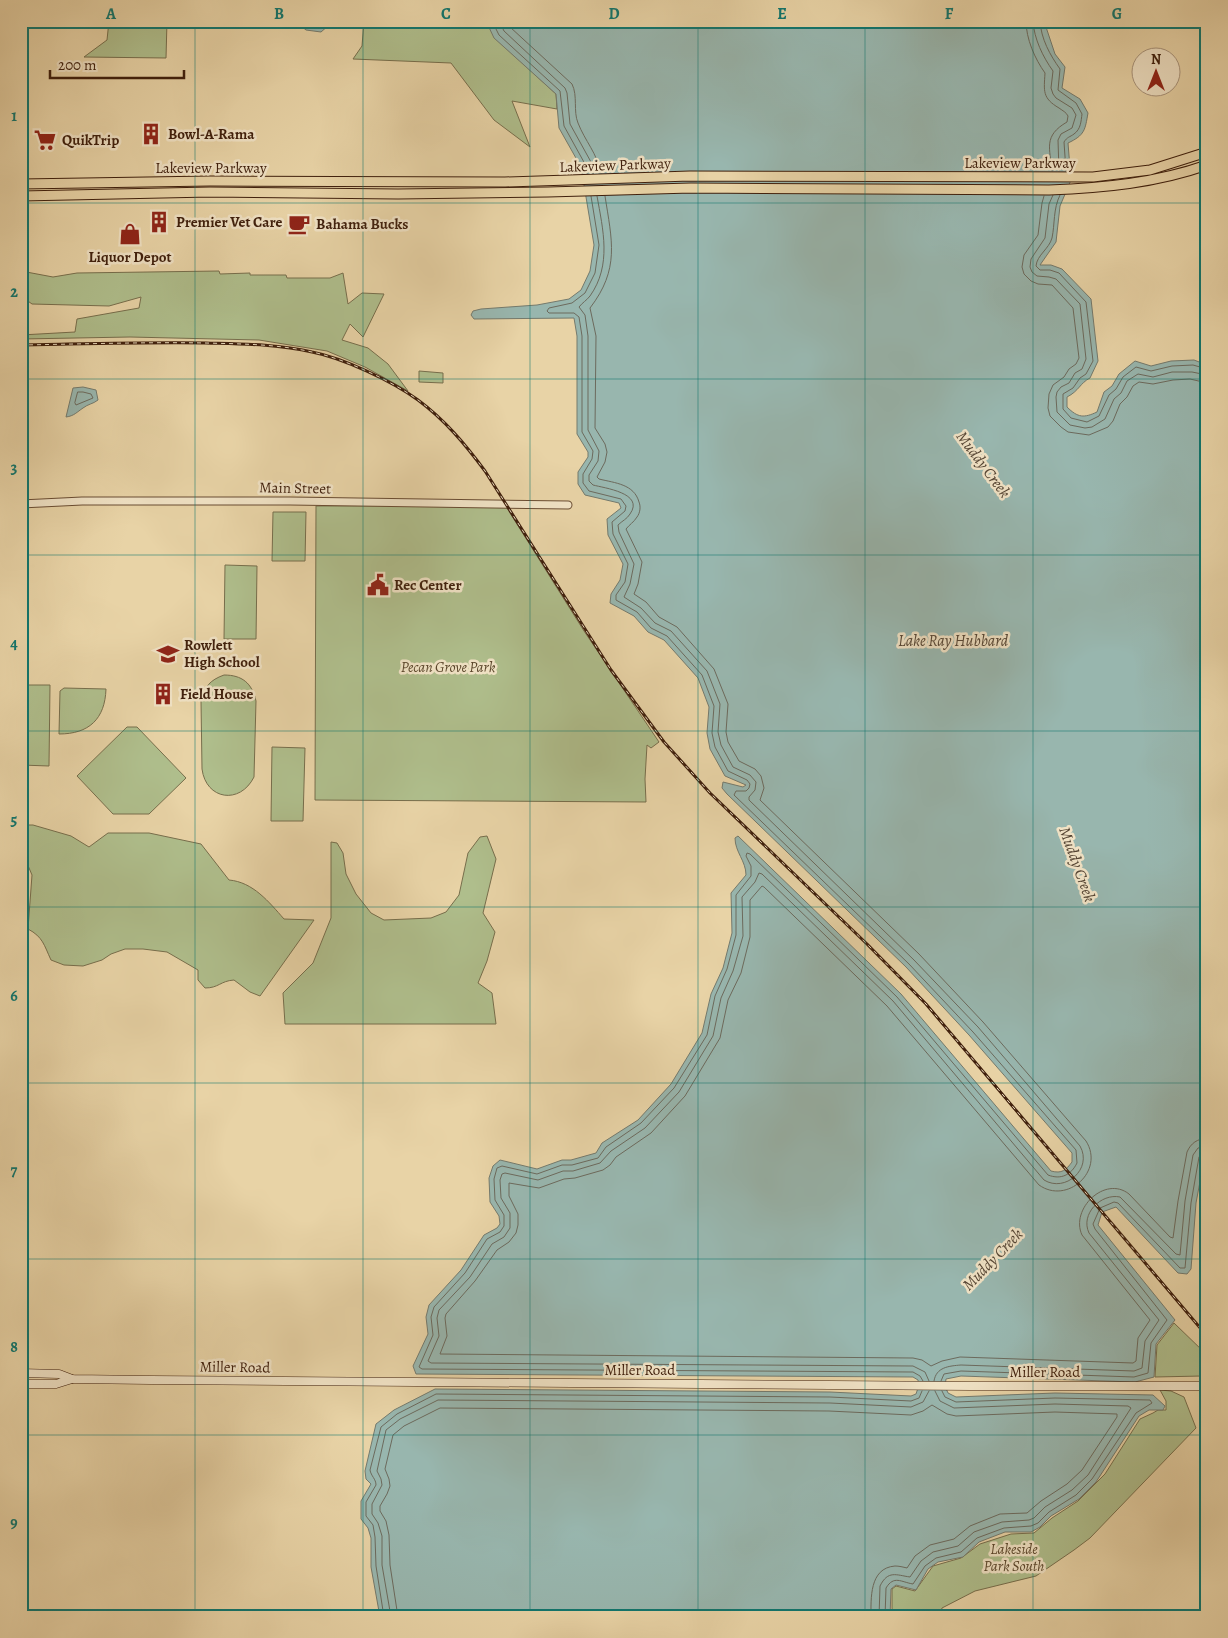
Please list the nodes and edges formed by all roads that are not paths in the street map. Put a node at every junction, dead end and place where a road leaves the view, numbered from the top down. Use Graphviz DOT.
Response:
graph roads {
  1 [pos="1207,152"];
  2 [pos="1207,164"];
  3 [pos="104,182"];
  4 [pos="505,182"];
  5 [pos="21,184"];
  6 [pos="472,193"];
  7 [pos="104,194"];
  8 [pos="21,196"];
  9 [pos="21,504"];
  10 [pos="568,505"];
  11 [pos="21,1373"];
  12 [pos="72,1378"];
  13 [pos="21,1384"];
  14 [pos="1207,1386"];
  1 -- 4 [label="main road, Lakeview Parkway"];
  2 -- 6 [label="main road, Lakeview Parkway"];
  3 -- 4 [label="main road, Lakeview Parkway"];
  3 -- 5 [label="main road, Lakeview Parkway"];
  3 -- 7 [label="main road"];
  4 -- 6 [label="main road"];
  6 -- 7 [label="main road, Lakeview Parkway"];
  7 -- 8 [label="main road, Lakeview Parkway"];
  9 -- 10 [label="street, Main Street"];
  11 -- 12 [label="main road, Miller Road"];
  12 -- 13 [label="main road, Miller Road"];
  12 -- 14 [label="main road, Miller Road"];
}
